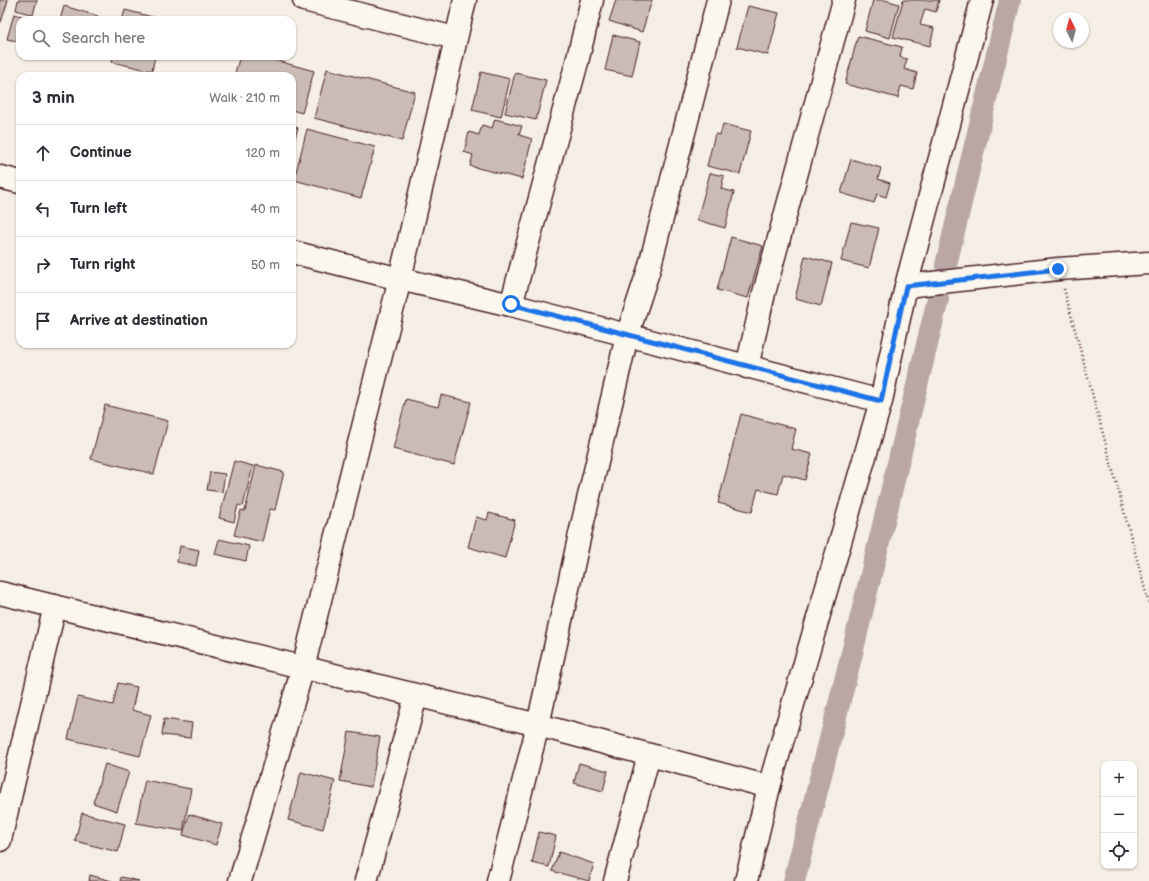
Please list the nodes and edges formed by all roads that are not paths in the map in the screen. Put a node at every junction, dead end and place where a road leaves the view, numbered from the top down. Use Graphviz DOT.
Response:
graph roads {
  1 [pos="304,0"];
  2 [pos="465,0"];
  3 [pos="592,0"];
  4 [pos="718,0"];
  5 [pos="844,0"];
  6 [pos="982,0"];
  7 [pos="456,38"];
  8 [pos="0,177"];
  9 [pos="16,181"];
  10 [pos="296,253"];
  11 [pos="1149,263"];
  12 [pos="400,279"];
  13 [pos="906,286"];
  14 [pos="511,304"];
  15 [pos="627,336"];
  16 [pos="747,366"];
  17 [pos="881,401"];
  18 [pos="0,593"];
  19 [pos="55,606"];
  20 [pos="303,668"];
  21 [pos="416,696"];
  22 [pos="538,725"];
  23 [pos="649,755"];
  24 [pos="769,787"];
  25 [pos="0,840"];
  26 [pos="240,881"];
  27 [pos="366,881"];
  28 [pos="498,881"];
  29 [pos="615,881"];
  30 [pos="746,881"];
  1 -- 7 [label="street"];
  2 -- 7 [label="street"];
  3 -- 14 [label="street"];
  4 -- 15 [label="street"];
  5 -- 16 [label="street"];
  6 -- 13 [label="street"];
  7 -- 12 [label="street"];
  8 -- 9 [label="street"];
  10 -- 12 [label="street"];
  11 -- 13 [label="street"];
  12 -- 14 [label="street"];
  12 -- 20 [label="street"];
  13 -- 17 [label="street"];
  14 -- 15 [label="street"];
  15 -- 16 [label="street"];
  15 -- 22 [label="street"];
  16 -- 17 [label="street"];
  17 -- 24 [label="street"];
  18 -- 19 [label="street"];
  19 -- 20 [label="street"];
  19 -- 25 [label="street"];
  20 -- 21 [label="street"];
  20 -- 26 [label="street"];
  21 -- 22 [label="street"];
  21 -- 27 [label="street"];
  22 -- 23 [label="street"];
  22 -- 28 [label="street"];
  23 -- 24 [label="street"];
  23 -- 29 [label="street"];
  24 -- 30 [label="street"];
}
